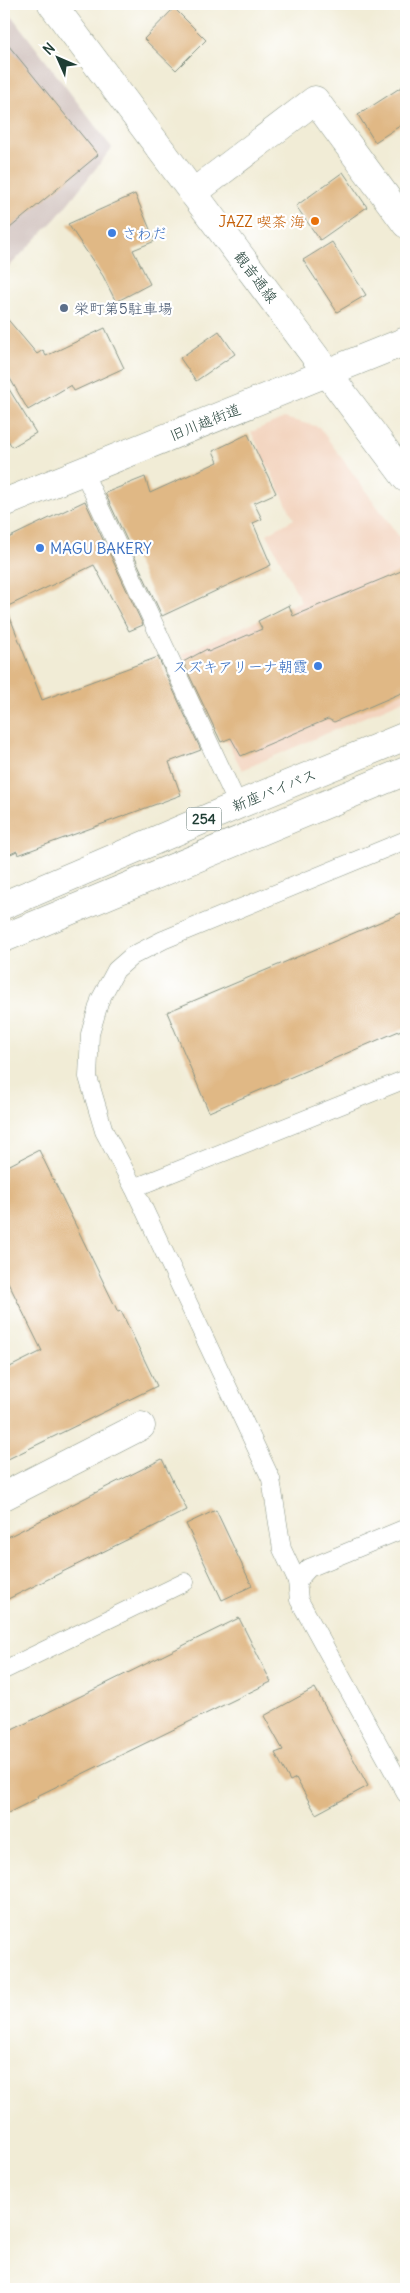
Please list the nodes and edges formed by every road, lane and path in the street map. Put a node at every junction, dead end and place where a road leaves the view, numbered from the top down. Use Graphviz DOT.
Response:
graph roads {
  1 [pos="52,4"];
  2 [pos="193,193"];
  3 [pos="406,224"];
  4 [pos="406,341"];
  5 [pos="328,371"];
  6 [pos="84,471"];
  7 [pos="406,478"];
  8 [pos="4,503"];
  9 [pos="406,736"];
  10 [pos="406,771"];
  11 [pos="238,805"];
  12 [pos="406,840"];
  13 [pos="4,905"];
  14 [pos="4,938"];
  15 [pos="406,1079"];
  16 [pos="134,1188"];
  17 [pos="141,1426"];
  18 [pos="4,1496"];
  19 [pos="406,1528"];
  20 [pos="297,1581"];
  21 [pos="185,1582"];
  22 [pos="4,1670"];
  23 [pos="406,1794"];
  1 -- 2 [label="main road, 観音通線"];
  2 -- 3 [label="main road"];
  2 -- 5 [label="main road, 観音通線"];
  4 -- 5 [label="main road, 旧川越街道"];
  5 -- 6 [label="main road, 旧川越街道"];
  5 -- 7 [label="main road, 観音通線"];
  6 -- 8 [label="main road, 旧川越街道"];
  6 -- 11 [label="lane"];
  9 -- 11 [label="main road, 新座バイパス / 254"];
  10 -- 14 [label="main road, 254"];
  11 -- 13 [label="main road, 新座バイパス / 254"];
  12 -- 16 [label="lane"];
  15 -- 16 [label="lane"];
  16 -- 20 [label="lane"];
  17 -- 18 [label="main road"];
  19 -- 20 [label="lane"];
  20 -- 23 [label="lane"];
  21 -- 22 [label="lane"];
}
